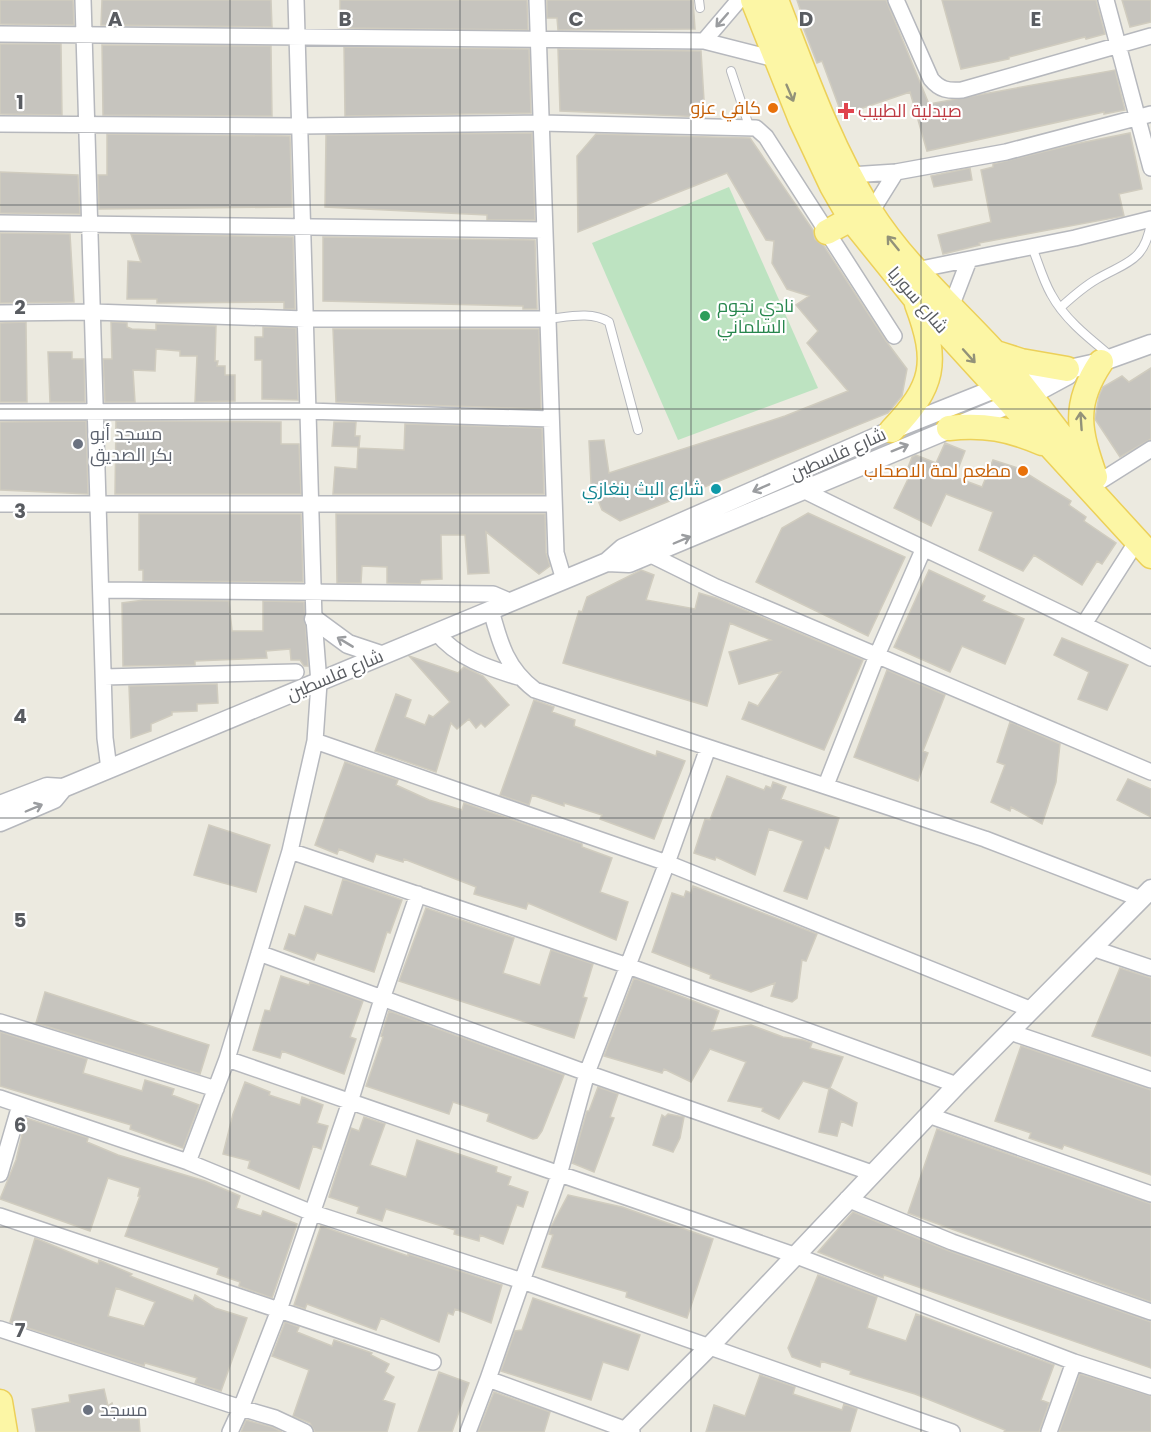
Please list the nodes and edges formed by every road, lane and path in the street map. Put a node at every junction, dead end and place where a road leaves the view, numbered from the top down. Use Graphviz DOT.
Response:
graph roads {
  1 [pos="83,0"];
  2 [pos="296,0"];
  3 [pos="537,0"];
  4 [pos="740,0"];
  5 [pos="753,0"];
  6 [pos="776,0"];
  7 [pos="896,0"];
  8 [pos="1106,0"];
  9 [pos="0,34"];
  10 [pos="84,34"];
  11 [pos="1151,36"];
  12 [pos="297,38"];
  13 [pos="538,39"];
  14 [pos="704,41"];
  15 [pos="1117,45"];
  16 [pos="775,59"];
  17 [pos="731,71"];
  18 [pos="1145,115"];
  19 [pos="87,123"];
  20 [pos="541,123"];
  21 [pos="0,124"];
  22 [pos="299,126"];
  23 [pos="749,126"];
  24 [pos="1151,168"];
  25 [pos="896,172"];
  26 [pos="850,175"];
  27 [pos="861,215"];
  28 [pos="1151,221"];
  29 [pos="0,223"];
  30 [pos="90,225"];
  31 [pos="302,229"];
  32 [pos="544,230"];
  33 [pos="827,232"];
  34 [pos="1032,247"];
  35 [pos="969,260"];
  36 [pos="916,270"];
  37 [pos="914,297"];
  38 [pos="1060,308"];
  39 [pos="954,309"];
  40 [pos="93,312"];
  41 [pos="0,313"];
  42 [pos="305,319"];
  43 [pos="548,319"];
  44 [pos="894,336"];
  45 [pos="1151,344"];
  46 [pos="993,351"];
  47 [pos="1107,360"];
  48 [pos="1072,369"];
  49 [pos="1015,392"];
  50 [pos="96,411"];
  51 [pos="308,411"];
  52 [pos="0,412"];
  53 [pos="551,419"];
  54 [pos="949,428"];
  55 [pos="638,430"];
  56 [pos="892,430"];
  57 [pos="1046,445"];
  58 [pos="1151,449"];
  59 [pos="1097,479"];
  60 [pos="801,489"];
  61 [pos="0,504"];
  62 [pos="99,504"];
  63 [pos="310,504"];
  64 [pos="554,504"];
  65 [pos="1146,544"];
  66 [pos="923,550"];
  67 [pos="649,554"];
  68 [pos="607,562"];
  69 [pos="564,580"];
  70 [pos="101,590"];
  71 [pos="313,592"];
  72 [pos="512,602"];
  73 [pos="491,610"];
  74 [pos="314,619"];
  75 [pos="1084,624"];
  76 [pos="437,633"];
  77 [pos="878,653"];
  78 [pos="381,655"];
  79 [pos="1151,658"];
  80 [pos="296,672"];
  81 [pos="104,677"];
  82 [pos="518,677"];
  83 [pos="319,683"];
  84 [pos="315,741"];
  85 [pos="708,748"];
  86 [pos="109,769"];
  87 [pos="1151,772"];
  88 [pos="826,785"];
  89 [pos="63,788"];
  90 [pos="0,805"];
  91 [pos="0,822"];
  92 [pos="290,851"];
  93 [pos="667,863"];
  94 [pos="418,894"];
  95 [pos="1146,894"];
  96 [pos="1092,948"];
  97 [pos="259,952"];
  98 [pos="628,966"];
  99 [pos="1151,968"];
  100 [pos="383,996"];
  101 [pos="1032,1010"];
  102 [pos="0,1022"];
  103 [pos="1010,1032"];
  104 [pos="227,1059"];
  105 [pos="586,1073"];
  106 [pos="1151,1080"];
  107 [pos="957,1085"];
  108 [pos="216,1089"];
  109 [pos="0,1098"];
  110 [pos="350,1102"];
  111 [pos="20,1105"];
  112 [pos="928,1115"];
  113 [pos="188,1162"];
  114 [pos="872,1173"];
  115 [pos="0,1174"];
  116 [pos="559,1175"];
  117 [pos="1151,1194"];
  118 [pos="847,1199"];
  119 [pos="310,1212"];
  120 [pos="0,1216"];
  121 [pos="794,1256"];
  122 [pos="522,1281"];
  123 [pos="279,1310"];
  124 [pos="1151,1312"];
  125 [pos="0,1329"];
  126 [pos="709,1347"];
  127 [pos="433,1362"];
  128 [pos="1074,1362"];
  129 [pos="488,1379"];
  130 [pos="1151,1387"];
  131 [pos="0,1402"];
  132 [pos="241,1408"];
  133 [pos="627,1431"];
  134 [pos="4,1432"];
  135 [pos="230,1432"];
  136 [pos="305,1432"];
  137 [pos="468,1432"];
  138 [pos="952,1432"];
  139 [pos="1049,1432"];
  1 -- 10 [label="street"];
  2 -- 12 [label="street"];
  3 -- 13 [label="street"];
  4 -- 14 [label="street, one-way"];
  5 -- 16 [label="main road, شارع سوريا"];
  6 -- 26 [label="main road, شارع سوريا"];
  7 -- 15 [label="street"];
  8 -- 15 [label="street"];
  9 -- 10 [label="street"];
  10 -- 12 [label="street"];
  10 -- 19 [label="street"];
  11 -- 15 [label="street"];
  12 -- 13 [label="street"];
  12 -- 22 [label="street"];
  13 -- 14 [label="street"];
  13 -- 20 [label="street"];
  14 -- 16 [label="street"];
  15 -- 18 [label="street"];
  16 -- 27 [label="main road, شارع سوريا, one-way"];
  17 -- 23 [label="lane"];
  18 -- 24 [label="street"];
  18 -- 25 [label="street"];
  19 -- 21 [label="street"];
  19 -- 22 [label="street"];
  19 -- 30 [label="street"];
  20 -- 22 [label="street"];
  20 -- 23 [label="street"];
  20 -- 32 [label="street"];
  22 -- 31 [label="street"];
  23 -- 33 [label="street"];
  25 -- 26 [label="street"];
  25 -- 27 [label="street"];
  26 -- 27 [label="main road, شارع سوريا"];
  27 -- 33 [label="main road"];
  36 -- 27 [label="main road, شارع سوريا, one-way"];
  27 -- 37 [label="main road, شارع سوريا"];
  28 -- 34 [label="street"];
  28 -- 38 [label="lane"];
  29 -- 30 [label="street"];
  30 -- 31 [label="street"];
  30 -- 40 [label="street"];
  31 -- 32 [label="street"];
  31 -- 42 [label="street"];
  32 -- 43 [label="street"];
  33 -- 44 [label="street"];
  34 -- 35 [label="street"];
  34 -- 38 [label="lane"];
  35 -- 36 [label="street"];
  35 -- 39 [label="street"];
  36 -- 39 [label="main road, شارع سوريا"];
  37 -- 49 [label="main road, شارع سوريا, one-way"];
  37 -- 56 [label="main road"];
  38 -- 47 [label="lane"];
  39 -- 46 [label="main road, شارع سوريا"];
  40 -- 41 [label="street"];
  40 -- 42 [label="street"];
  40 -- 50 [label="street"];
  42 -- 43 [label="street"];
  42 -- 51 [label="street"];
  43 -- 53 [label="street"];
  43 -- 55 [label="lane"];
  45 -- 47 [label="street, شارع فلسطين"];
  46 -- 48 [label="main road"];
  46 -- 49 [label="main road, شارع سوريا"];
  47 -- 48 [label="street, شارع فلسطين"];
  59 -- 47 [label="main road, one-way"];
  48 -- 49 [label="street, شارع فلسطين"];
  49 -- 54 [label="street, شارع فلسطين"];
  49 -- 56 [label="street, شارع فلسطين"];
  49 -- 57 [label="main road, شارع سوريا"];
  49 -- 59 [label="main road"];
  50 -- 51 [label="street"];
  50 -- 52 [label="street"];
  50 -- 62 [label="street"];
  51 -- 53 [label="street"];
  51 -- 63 [label="street"];
  53 -- 64 [label="street"];
  54 -- 57 [label="main road"];
  60 -- 54 [label="street, شارع فلسطين, one-way"];
  56 -- 68 [label="street, شارع فلسطين, one-way"];
  57 -- 65 [label="main road, شارع سوريا"];
  58 -- 59 [label="street"];
  59 -- 65 [label="main road"];
  60 -- 66 [label="street"];
  67 -- 60 [label="street, شارع فلسطين, one-way"];
  61 -- 62 [label="street"];
  62 -- 63 [label="street"];
  62 -- 70 [label="street"];
  63 -- 64 [label="street"];
  63 -- 71 [label="street"];
  64 -- 69 [label="street"];
  65 -- 75 [label="street"];
  66 -- 75 [label="street"];
  66 -- 77 [label="street"];
  67 -- 68 [label="street, شارع فلسطين"];
  67 -- 77 [label="street"];
  68 -- 69 [label="street, شارع فلسطين"];
  69 -- 72 [label="street, شارع فلسطين"];
  70 -- 71 [label="street"];
  70 -- 81 [label="street"];
  71 -- 72 [label="street"];
  71 -- 74 [label="street"];
  72 -- 73 [label="street, شارع فلسطين"];
  73 -- 76 [label="street, شارع فلسطين"];
  73 -- 82 [label="street"];
  78 -- 74 [label="street, one-way"];
  74 -- 83 [label="street"];
  75 -- 79 [label="street"];
  76 -- 78 [label="street, شارع فلسطين"];
  76 -- 82 [label="street"];
  77 -- 87 [label="street"];
  77 -- 88 [label="street"];
  78 -- 83 [label="street, شارع فلسطين"];
  80 -- 81 [label="street"];
  81 -- 86 [label="street"];
  82 -- 85 [label="street"];
  83 -- 84 [label="street"];
  83 -- 86 [label="street, شارع فلسطين"];
  84 -- 92 [label="street"];
  84 -- 93 [label="street"];
  85 -- 88 [label="street"];
  85 -- 93 [label="street"];
  86 -- 89 [label="street, شارع فلسطين"];
  88 -- 95 [label="street"];
  89 -- 90 [label="street, شارع فلسطين"];
  91 -- 89 [label="street, شارع فلسطين, one-way"];
  92 -- 94 [label="street"];
  92 -- 97 [label="street"];
  93 -- 98 [label="street"];
  93 -- 101 [label="street"];
  94 -- 98 [label="street"];
  94 -- 100 [label="street"];
  95 -- 96 [label="street"];
  96 -- 99 [label="street"];
  96 -- 101 [label="street"];
  97 -- 100 [label="street"];
  97 -- 104 [label="street"];
  98 -- 105 [label="street"];
  98 -- 107 [label="street"];
  100 -- 105 [label="street"];
  100 -- 110 [label="street"];
  101 -- 103 [label="street"];
  102 -- 108 [label="street"];
  103 -- 106 [label="street"];
  103 -- 107 [label="street"];
  104 -- 108 [label="street"];
  104 -- 110 [label="street"];
  105 -- 114 [label="street"];
  105 -- 116 [label="street"];
  107 -- 112 [label="street"];
  108 -- 113 [label="street"];
  109 -- 111 [label="street"];
  110 -- 116 [label="street"];
  110 -- 119 [label="street"];
  111 -- 113 [label="street"];
  111 -- 115 [label="street"];
  112 -- 114 [label="street"];
  112 -- 117 [label="street"];
  113 -- 119 [label="street"];
  114 -- 118 [label="street"];
  116 -- 121 [label="street"];
  116 -- 122 [label="street"];
  118 -- 121 [label="street"];
  118 -- 124 [label="street"];
  119 -- 122 [label="street"];
  119 -- 123 [label="street"];
  120 -- 123 [label="street"];
  121 -- 126 [label="street"];
  121 -- 128 [label="street"];
  122 -- 126 [label="street"];
  122 -- 129 [label="street"];
  123 -- 127 [label="street"];
  123 -- 132 [label="street"];
  125 -- 132 [label="street"];
  126 -- 133 [label="street"];
  126 -- 138 [label="street"];
  128 -- 130 [label="street"];
  128 -- 139 [label="street"];
  129 -- 133 [label="street"];
  129 -- 137 [label="street"];
  131 -- 134 [label="main road"];
  132 -- 135 [label="street"];
  132 -- 136 [label="street"];
}
